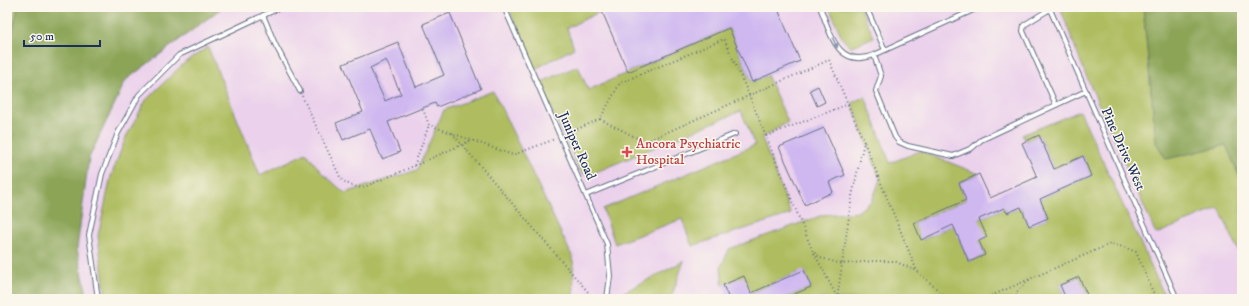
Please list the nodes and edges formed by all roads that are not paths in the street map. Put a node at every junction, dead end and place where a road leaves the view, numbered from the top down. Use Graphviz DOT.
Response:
graph roads {
  1 [pos="280,7"];
  2 [pos="504,7"];
  3 [pos="820,7"];
  4 [pos="866,7"];
  5 [pos="980,7"];
  6 [pos="1050,8"];
  7 [pos="263,15"];
  8 [pos="885,50"];
  9 [pos="874,55"];
  10 [pos="300,91"];
  11 [pos="1086,91"];
  12 [pos="1056,105"];
  13 [pos="735,134"];
  14 [pos="586,195"];
  15 [pos="98,299"];
  16 [pos="607,299"];
  17 [pos="1177,299"];
  1 -- 7 [label="lane"];
  2 -- 14 [label="lane, Juniper Road"];
  3 -- 9 [label="lane, one-way"];
  4 -- 8 [label="lane"];
  5 -- 8 [label="lane"];
  6 -- 11 [label="lane, Pine Drive West"];
  6 -- 12 [label="lane"];
  7 -- 10 [label="lane"];
  7 -- 15 [label="lane"];
  8 -- 9 [label="lane"];
  9 -- 12 [label="lane"];
  11 -- 12 [label="lane"];
  11 -- 17 [label="lane, Pine Drive West"];
  13 -- 14 [label="lane"];
  14 -- 16 [label="lane, Juniper Road"];
}
